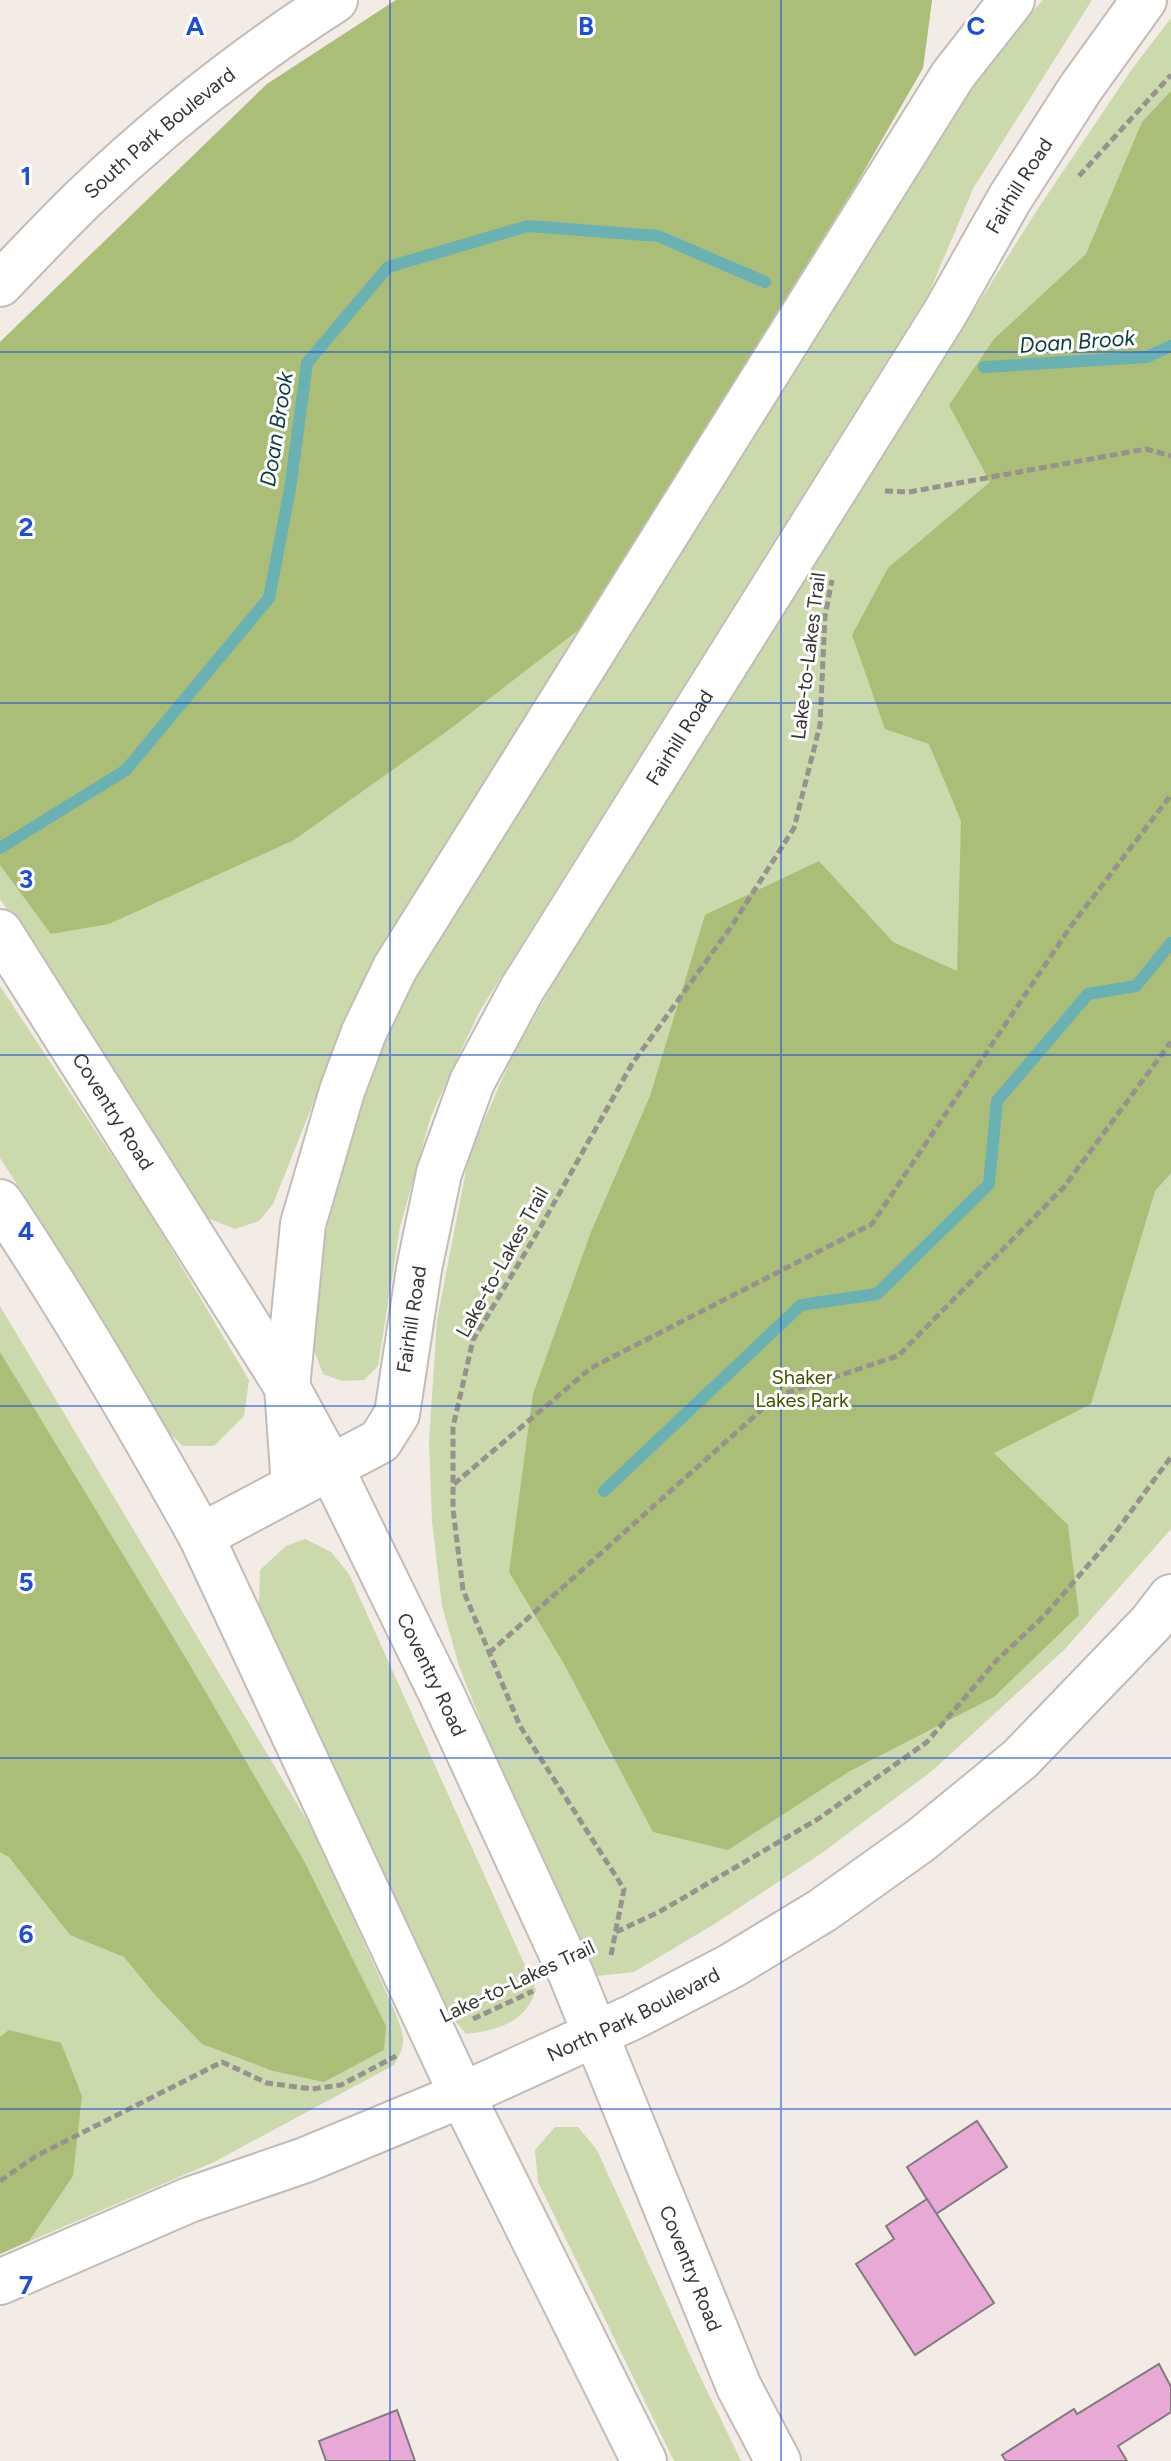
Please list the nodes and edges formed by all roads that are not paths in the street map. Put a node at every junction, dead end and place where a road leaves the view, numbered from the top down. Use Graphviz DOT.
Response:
graph roads {
  1 [pos="335,0"];
  2 [pos="1012,0"];
  3 [pos="1144,0"];
  4 [pos="0,284"];
  5 [pos="9,945"];
  6 [pos="0,1202"];
  7 [pos="287,1387"];
  8 [pos="312,1476"];
  9 [pos="201,1536"];
  10 [pos="1171,1597"];
  11 [pos="594,2035"];
  12 [pos="462,2095"];
  13 [pos="0,2282"];
  14 [pos="644,2461"];
  15 [pos="778,2461"];
  1 -- 4 [label="main road, South Park Boulevard"];
  2 -- 7 [label="main road"];
  3 -- 8 [label="main road, Fairhill Road"];
  5 -- 7 [label="main road, Coventry Road"];
  6 -- 9 [label="main road"];
  7 -- 8 [label="main road, Coventry Road"];
  8 -- 9 [label="main road, Fairhill Road"];
  8 -- 11 [label="main road, Coventry Road"];
  9 -- 12 [label="main road"];
  10 -- 11 [label="main road, North Park Boulevard"];
  11 -- 12 [label="main road, North Park Boulevard"];
  11 -- 15 [label="main road, Coventry Road"];
  12 -- 13 [label="main road, North Park Boulevard"];
  12 -- 14 [label="main road"];
}
